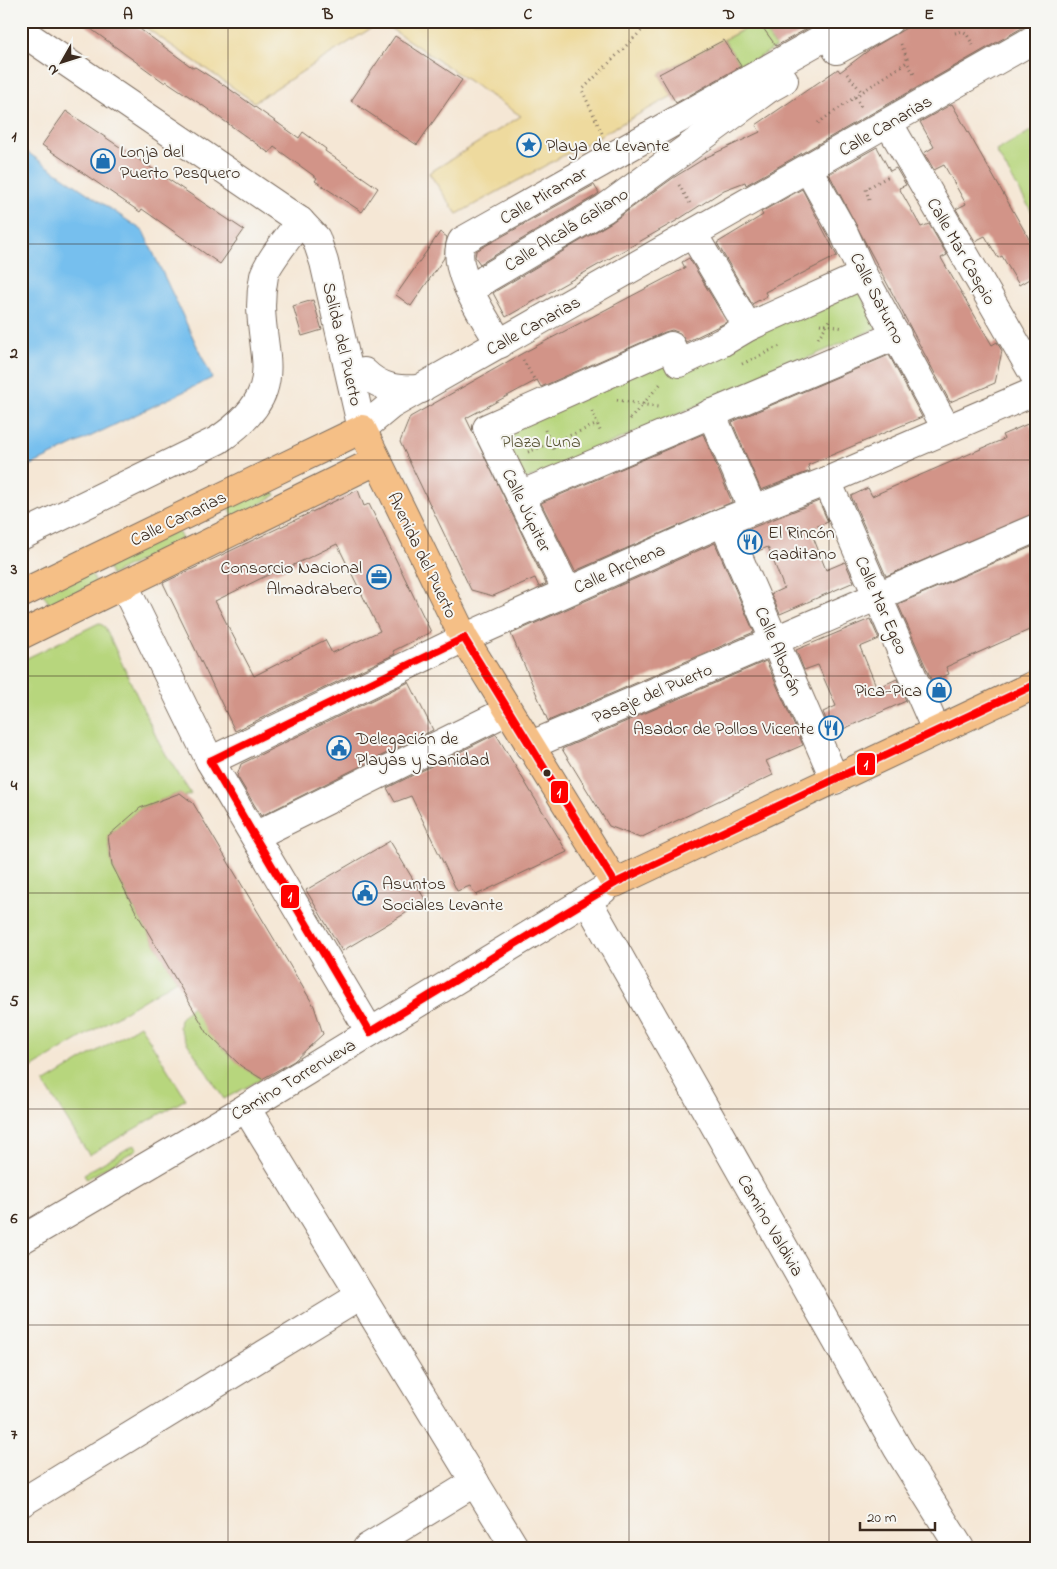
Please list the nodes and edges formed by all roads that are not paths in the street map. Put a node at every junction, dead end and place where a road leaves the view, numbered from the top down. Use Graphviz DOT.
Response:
graph roads {
  1 [pos="853,21"];
  2 [pos="887,22"];
  3 [pos="21,31"];
  4 [pos="1036,38"];
  5 [pos="889,124"];
  6 [pos="808,168"];
  7 [pos="300,222"];
  8 [pos="699,230"];
  9 [pos="323,259"];
  10 [pos="863,275"];
  11 [pos="470,291"];
  12 [pos="758,323"];
  13 [pos="897,335"];
  14 [pos="505,341"];
  15 [pos="364,372"];
  16 [pos="1036,378"];
  17 [pos="421,389"];
  18 [pos="1036,391"];
  19 [pos="711,413"];
  20 [pos="946,428"];
  21 [pos="362,429"];
  22 [pos="376,461"];
  23 [pos="828,481"];
  24 [pos="520,495"];
  25 [pos="753,510"];
  26 [pos="723,522"];
  27 [pos="1036,528"];
  28 [pos="21,536"];
  29 [pos="124,585"];
  30 [pos="567,592"];
  31 [pos="21,594"];
  32 [pos="878,596"];
  33 [pos="21,635"];
  34 [pos="464,638"];
  35 [pos="774,640"];
  36 [pos="1036,684"];
  37 [pos="507,711"];
  38 [pos="936,730"];
  39 [pos="529,746"];
  40 [pos="210,761"];
  41 [pos="835,780"];
  42 [pos="254,836"];
  43 [pos="615,883"];
  44 [pos="587,900"];
  45 [pos="370,1032"];
  46 [pos="246,1108"];
  47 [pos="21,1240"];
  48 [pos="360,1296"];
  49 [pos="475,1482"];
  50 [pos="21,1503"];
  51 [pos="367,1548"];
  52 [pos="515,1548"];
  53 [pos="960,1548"];
  1 -- 11 [label="street, Calle Miramar"];
  2 -- 11 [label="street, Calle Alcalá Galiano"];
  3 -- 7 [label="street"];
  4 -- 5 [label="street, Calle Canarias"];
  5 -- 6 [label="street, Calle Canarias"];
  5 -- 16 [label="street, Calle Mar Caspio"];
  6 -- 8 [label="street, Calle Canarias"];
  6 -- 10 [label="street, Calle Saturno"];
  7 -- 9 [label="street"];
  7 -- 28 [label="street"];
  8 -- 12 [label="street"];
  8 -- 14 [label="street, Calle Canarias"];
  9 -- 15 [label="street"];
  9 -- 21 [label="street, Salida del Puerto"];
  10 -- 12 [label="street"];
  10 -- 13 [label="street, Calle Saturno"];
  11 -- 14 [label="street, Calle Miramar"];
  12 -- 24 [label="street, Calle Júpiter"];
  13 -- 19 [label="street"];
  13 -- 20 [label="street, Calle Saturno"];
  14 -- 17 [label="street, Calle Canarias"];
  15 -- 17 [label="street"];
  15 -- 21 [label="street"];
  17 -- 21 [label="street, Calle Canarias"];
  18 -- 20 [label="street, Calle Archena"];
  19 -- 24 [label="street"];
  19 -- 25 [label="street"];
  20 -- 23 [label="street, Calle Archena"];
  21 -- 22 [label="main road, Avenida del Puerto"];
  21 -- 31 [label="main road, Calle Canarias"];
  22 -- 29 [label="main road, Calle Canarias"];
  22 -- 34 [label="main road, Avenida del Puerto"];
  23 -- 25 [label="street, Calle Archena"];
  23 -- 32 [label="street, Calle Mar Egeo"];
  24 -- 30 [label="street, Calle Júpiter"];
  25 -- 26 [label="street, Calle Archena"];
  26 -- 30 [label="street, Calle Archena"];
  26 -- 35 [label="street, Calle Alborán"];
  27 -- 32 [label="street, Pasaje del Puerto"];
  29 -- 33 [label="main road, Calle Canarias"];
  29 -- 40 [label="street"];
  30 -- 34 [label="street, Calle Archena"];
  32 -- 35 [label="street, Pasaje del Puerto"];
  32 -- 38 [label="street, Calle Mar Egeo"];
  34 -- 37 [label="main road, Avenida del Puerto"];
  34 -- 40 [label="street, Calle Archena"];
  35 -- 39 [label="street, Pasaje del Puerto"];
  35 -- 41 [label="street, Calle Alborán"];
  36 -- 38 [label="main road"];
  37 -- 39 [label="main road, Avenida del Puerto"];
  37 -- 42 [label="street"];
  38 -- 41 [label="main road"];
  39 -- 43 [label="main road, Avenida del Puerto"];
  40 -- 42 [label="street"];
  41 -- 43 [label="main road"];
  42 -- 45 [label="street"];
  43 -- 44 [label="street, Camino Torrenueva"];
  44 -- 45 [label="street, Camino Torrenueva"];
  44 -- 53 [label="street, Camino Valdivia"];
  45 -- 46 [label="street, Camino Torrenueva"];
  46 -- 47 [label="street, Camino Torrenueva"];
  46 -- 48 [label="street"];
  48 -- 49 [label="street"];
  48 -- 50 [label="street"];
  49 -- 51 [label="street"];
  49 -- 52 [label="street"];
}
